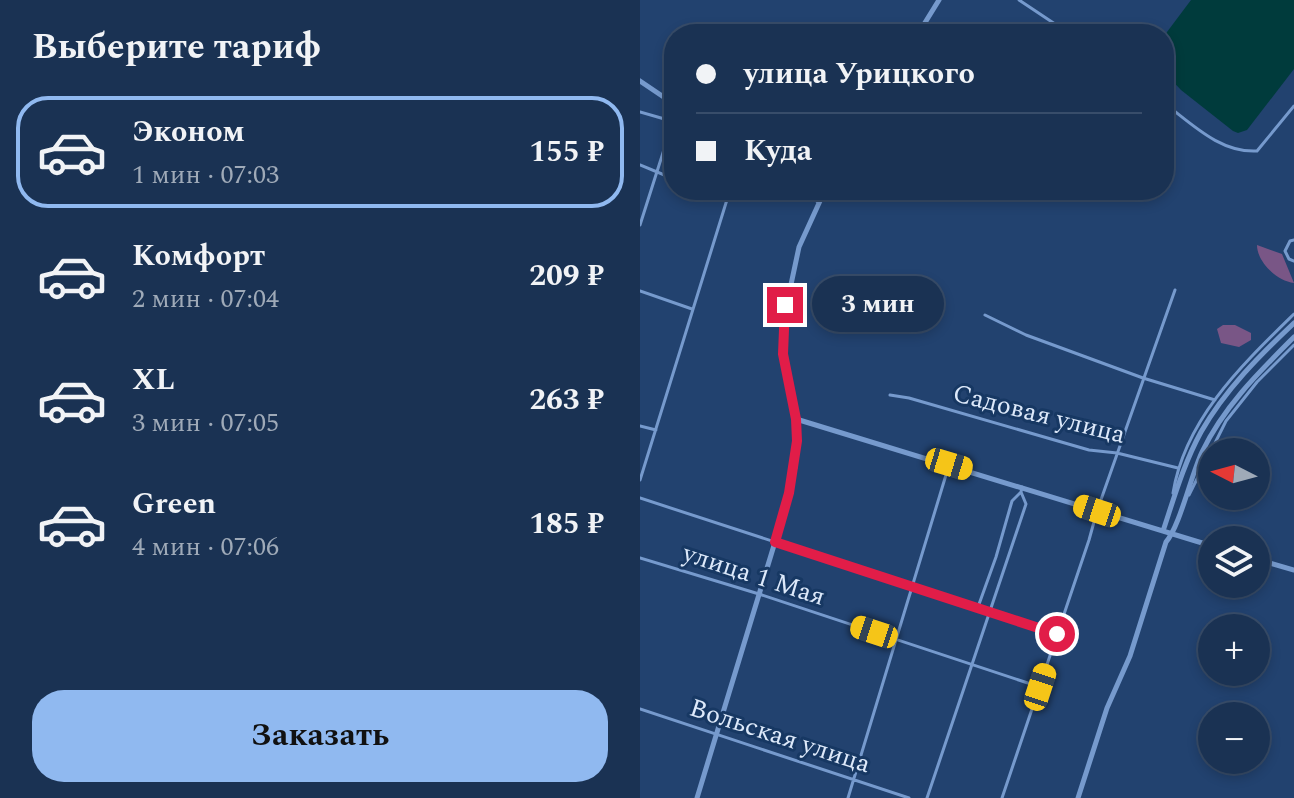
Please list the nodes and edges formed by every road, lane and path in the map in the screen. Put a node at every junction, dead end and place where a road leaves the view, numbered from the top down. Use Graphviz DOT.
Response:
graph roads {
  1 [pos="939,0"];
  2 [pos="1019,0"];
  3 [pos="924,24"];
  4 [pos="1055,24"];
  5 [pos="640,81"];
  6 [pos="664,99"];
  7 [pos="1294,106"];
  8 [pos="1174,110"];
  9 [pos="640,112"];
  10 [pos="664,119"];
  11 [pos="664,149"];
  12 [pos="640,165"];
  13 [pos="657,171"];
  14 [pos="664,174"];
  15 [pos="726,200"];
  16 [pos="819,202"];
  17 [pos="640,225"];
  18 [pos="1294,240"];
  19 [pos="1294,261"];
  20 [pos="1175,290"];
  21 [pos="640,291"];
  22 [pos="692,309"];
  23 [pos="1294,314"];
  24 [pos="985,315"];
  25 [pos="1294,323"];
  26 [pos="1294,337"];
  27 [pos="1294,345"];
  28 [pos="1143,378"];
  29 [pos="890,395"];
  30 [pos="1215,400"];
  31 [pos="796,419"];
  32 [pos="640,426"];
  33 [pos="656,430"];
  34 [pos="1117,453"];
  35 [pos="949,464"];
  36 [pos="1178,468"];
  37 [pos="640,480"];
  38 [pos="1021,489"];
  39 [pos="640,498"];
  40 [pos="1173,501"];
  41 [pos="1182,504"];
  42 [pos="1097,511"];
  43 [pos="1163,531"];
  44 [pos="1173,534"];
  45 [pos="775,542"];
  46 [pos="1166,542"];
  47 [pos="1198,542"];
  48 [pos="640,558"];
  49 [pos="1270,563"];
  50 [pos="1294,570"];
  51 [pos="912,587"];
  52 [pos="759,594"];
  53 [pos="978,608"];
  54 [pos="989,612"];
  55 [pos="1057,634"];
  56 [pos="896,639"];
  57 [pos="970,665"];
  58 [pos="1040,687"];
  59 [pos="640,709"];
  60 [pos="716,733"];
  61 [pos="854,779"];
  62 [pos="697,798"];
  63 [pos="848,798"];
  64 [pos="909,798"];
  65 [pos="927,798"];
  66 [pos="1002,798"];
  67 [pos="1078,798"];
  1 -- 3 [label="main road"];
  2 -- 4 [label="street"];
  5 -- 6 [label="main road"];
  7 -- 8 [label="street"];
  9 -- 10 [label="street"];
  11 -- 13 [label="street"];
  12 -- 13 [label="street"];
  13 -- 14 [label="street"];
  13 -- 17 [label="street"];
  15 -- 22 [label="street"];
  16 -- 31 [label="main road"];
  18 -- 19 [label="street"];
  20 -- 28 [label="street"];
  21 -- 22 [label="street"];
  22 -- 33 [label="street"];
  23 -- 30 [label="street"];
  24 -- 28 [label="street"];
  25 -- 40 [label="main road"];
  26 -- 41 [label="main road"];
  27 -- 41 [label="street"];
  28 -- 30 [label="street"];
  28 -- 34 [label="street"];
  29 -- 34 [label="street, Садовая улица"];
  30 -- 36 [label="street"];
  31 -- 35 [label="main road"];
  31 -- 45 [label="main road"];
  32 -- 33 [label="street"];
  33 -- 37 [label="street"];
  34 -- 36 [label="street, Садовая улица"];
  34 -- 42 [label="street"];
  35 -- 38 [label="main road"];
  35 -- 51 [label="street"];
  36 -- 40 [label="street"];
  38 -- 42 [label="main road"];
  38 -- 53 [label="street"];
  38 -- 54 [label="street"];
  39 -- 45 [label="street"];
  40 -- 43 [label="main road"];
  41 -- 44 [label="main road"];
  42 -- 43 [label="main road"];
  42 -- 55 [label="street"];
  43 -- 44 [label="main road"];
  43 -- 46 [label="main road"];
  44 -- 46 [label="main road"];
  44 -- 47 [label="main road"];
  45 -- 51 [label="street"];
  45 -- 52 [label="main road"];
  46 -- 67 [label="main road"];
  48 -- 52 [label="street, улица 1 Мая"];
  49 -- 50 [label="main road"];
  51 -- 53 [label="street"];
  51 -- 56 [label="street"];
  52 -- 56 [label="street, улица 1 Мая"];
  52 -- 60 [label="main road"];
  53 -- 54 [label="street"];
  54 -- 55 [label="street"];
  54 -- 57 [label="street"];
  55 -- 58 [label="street"];
  56 -- 57 [label="street, улица 1 Мая"];
  56 -- 61 [label="street"];
  57 -- 58 [label="street, улица 1 Мая"];
  57 -- 65 [label="street"];
  58 -- 66 [label="street"];
  59 -- 60 [label="street, Вольская улица"];
  60 -- 61 [label="street, Вольская улица"];
  60 -- 62 [label="main road"];
  61 -- 63 [label="street"];
  61 -- 64 [label="street, Вольская улица"];
}
